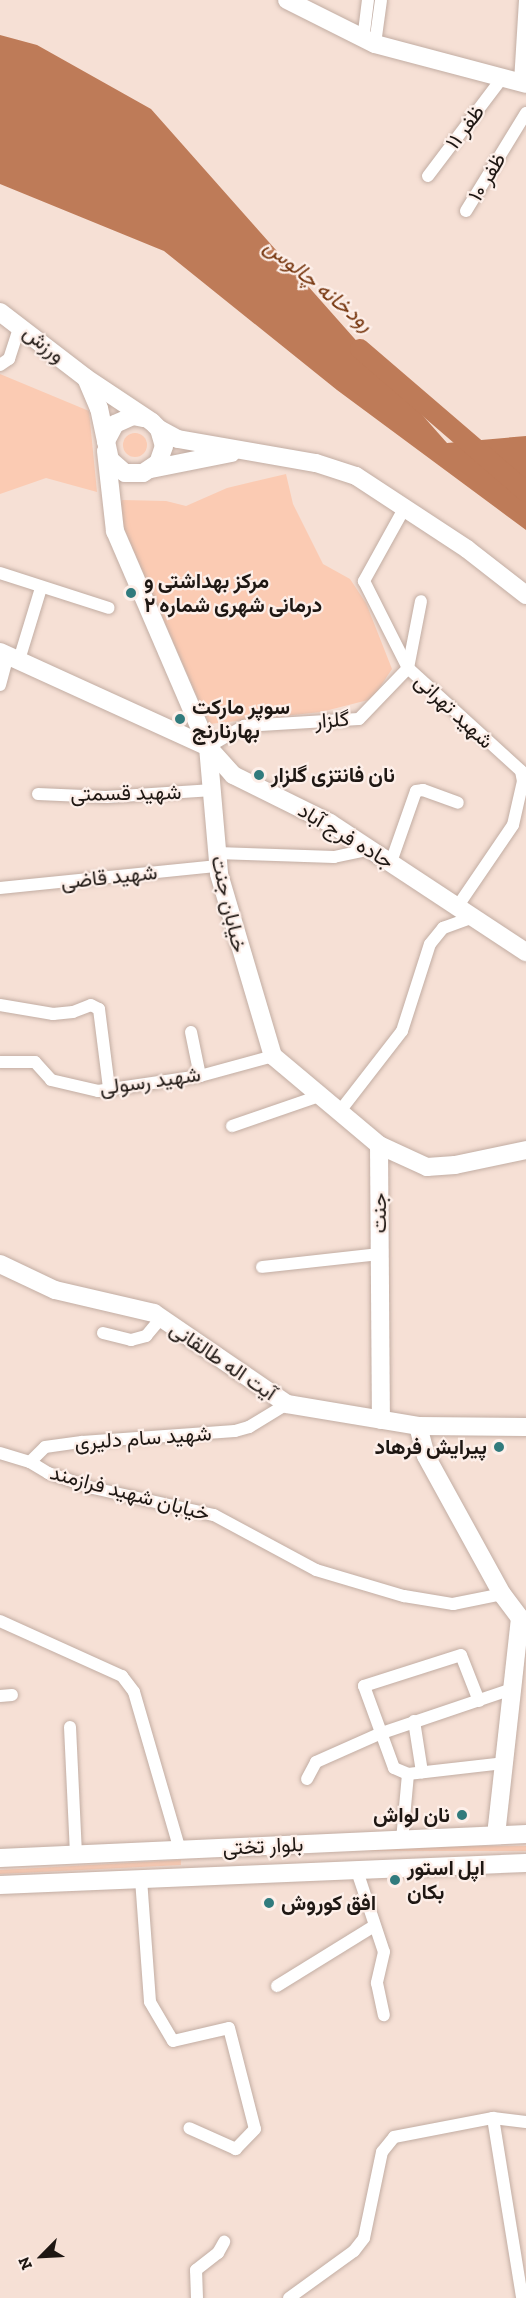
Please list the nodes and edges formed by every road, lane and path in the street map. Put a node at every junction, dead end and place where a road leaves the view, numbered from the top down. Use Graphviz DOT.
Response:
graph roads {
  1 [pos="287,0"];
  2 [pos="368,0"];
  3 [pos="381,0"];
  4 [pos="525,0"];
  5 [pos="369,42"];
  6 [pos="502,78"];
  7 [pos="523,83"];
  8 [pos="526,113"];
  9 [pos="428,176"];
  10 [pos="466,211"];
  11 [pos="0,312"];
  12 [pos="20,325"];
  13 [pos="0,365"];
  14 [pos="86,378"];
  15 [pos="143,418"];
  16 [pos="159,429"];
  17 [pos="106,446"];
  18 [pos="241,451"];
  19 [pos="143,472"];
  20 [pos="109,495"];
  21 [pos="405,507"];
  22 [pos="0,573"];
  23 [pos="41,588"];
  24 [pos="526,595"];
  25 [pos="422,601"];
  26 [pos="109,609"];
  27 [pos="9,656"];
  28 [pos="408,668"];
  29 [pos="0,685"];
  30 [pos="208,747"];
  31 [pos="213,790"];
  32 [pos="38,794"];
  33 [pos="458,803"];
  34 [pos="372,849"];
  35 [pos="217,859"];
  36 [pos="391,862"];
  37 [pos="0,888"];
  38 [pos="465,912"];
  39 [pos="526,952"];
  40 [pos="0,1005"];
  41 [pos="191,1032"];
  42 [pos="273,1056"];
  43 [pos="0,1062"];
  44 [pos="200,1076"];
  45 [pos="109,1088"];
  46 [pos="322,1095"];
  47 [pos="340,1111"];
  48 [pos="232,1126"];
  49 [pos="379,1145"];
  50 [pos="526,1150"];
  51 [pos="380,1254"];
  52 [pos="0,1264"];
  53 [pos="262,1267"];
  54 [pos="160,1318"];
  55 [pos="103,1333"];
  56 [pos="287,1404"];
  57 [pos="381,1420"];
  58 [pos="418,1426"];
  59 [pos="526,1427"];
  60 [pos="0,1453"];
  61 [pos="30,1462"];
  62 [pos="502,1594"];
  63 [pos="523,1618"];
  64 [pos="0,1621"];
  65 [pos="513,1689"];
  66 [pos="478,1701"];
  67 [pos="414,1720"];
  68 [pos="70,1727"];
  69 [pos="380,1734"];
  70 [pos="505,1763"];
  71 [pos="422,1772"];
  72 [pos="408,1774"];
  73 [pos="307,1779"];
  74 [pos="526,1834"];
  75 [pos="496,1835"];
  76 [pos="402,1840"];
  77 [pos="186,1850"];
  78 [pos="76,1855"];
  79 [pos="0,1858"];
  80 [pos="526,1863"];
  81 [pos="357,1871"];
  82 [pos="194,1877"];
  83 [pos="141,1880"];
  84 [pos="0,1886"];
  85 [pos="374,1926"];
  86 [pos="277,1986"];
  87 [pos="384,2015"];
  88 [pos="493,2118"];
  89 [pos="526,2122"];
  90 [pos="189,2128"];
  91 [pos="224,2242"];
  92 [pos="295,2296"];
  93 [pos="197,2298"];
  94 [pos="522,2298"];
  1 -- 5 [label="street"];
  2 -- 5 [label="street"];
  3 -- 5 [label="street"];
  4 -- 7 [label="street"];
  5 -- 6 [label="street"];
  6 -- 7 [label="street"];
  6 -- 9 [label="street, ظفر ۱۱"];
  8 -- 10 [label="street, ظفر ۱۰"];
  11 -- 12 [label="street, ورزش"];
  12 -- 13 [label="street"];
  12 -- 14 [label="street, ورزش"];
  14 -- 15 [label="street, ورزش"];
  14 -- 17 [label="street"];
  15 -- 16 [label="street"];
  15 -- 17 [label="street"];
  16 -- 18 [label="street"];
  16 -- 19 [label="street"];
  17 -- 19 [label="street"];
  17 -- 20 [label="street"];
  18 -- 19 [label="street"];
  18 -- 21 [label="street"];
  19 -- 20 [label="street"];
  20 -- 30 [label="street"];
  21 -- 24 [label="street"];
  21 -- 28 [label="street, شهید تهرانی"];
  22 -- 23 [label="street"];
  23 -- 26 [label="street"];
  23 -- 27 [label="street"];
  25 -- 28 [label="street"];
  27 -- 29 [label="street"];
  27 -- 30 [label="street, جاده فرج آباد"];
  28 -- 30 [label="street, گلزار"];
  28 -- 38 [label="street, شهید تهرانی"];
  30 -- 31 [label="street, خیابان جنت"];
  30 -- 34 [label="street, جاده فرج آباد"];
  31 -- 32 [label="street, شهید قسمتی"];
  31 -- 35 [label="street, خیابان جنت"];
  33 -- 36 [label="street"];
  34 -- 35 [label="street, شهید قاضی"];
  34 -- 36 [label="street, جاده فرج آباد"];
  35 -- 37 [label="street, شهید قاضی"];
  35 -- 42 [label="street, خیابان جنت"];
  36 -- 38 [label="street, جاده فرج آباد"];
  38 -- 39 [label="street, جاده فرج آباد"];
  38 -- 47 [label="street"];
  40 -- 45 [label="street"];
  41 -- 44 [label="street"];
  42 -- 44 [label="street, شهید رسولی"];
  42 -- 46 [label="street"];
  43 -- 45 [label="street, شهید رسولی"];
  44 -- 45 [label="street, شهید رسولی"];
  46 -- 47 [label="street"];
  46 -- 48 [label="street"];
  47 -- 49 [label="street"];
  49 -- 50 [label="street"];
  49 -- 51 [label="street, جنت"];
  51 -- 53 [label="street"];
  51 -- 57 [label="street, جنت"];
  52 -- 54 [label="street, آیت اله طالقانی"];
  54 -- 55 [label="street"];
  54 -- 56 [label="street, آیت اله طالقانی"];
  56 -- 57 [label="street, آیت اله طالقانی"];
  56 -- 61 [label="street, شهید سام دلیری"];
  57 -- 58 [label="street, آیت اله طالقانی"];
  58 -- 59 [label="street, آیت اله طالقانی"];
  58 -- 62 [label="street"];
  60 -- 61 [label="street"];
  61 -- 62 [label="street, خیابان شهید فرازمند"];
  62 -- 63 [label="street"];
  63 -- 65 [label="street"];
  64 -- 77 [label="street"];
  65 -- 66 [label="street"];
  65 -- 70 [label="street"];
  66 -- 67 [label="street"];
  66 -- 69 [label="street"];
  67 -- 69 [label="street"];
  67 -- 71 [label="street"];
  68 -- 78 [label="street"];
  69 -- 72 [label="street"];
  69 -- 73 [label="street"];
  70 -- 71 [label="street"];
  70 -- 75 [label="street"];
  71 -- 72 [label="street"];
  72 -- 76 [label="street"];
  74 -- 75 [label="street, بلوار تختی"];
  75 -- 76 [label="street, بلوار تختی"];
  76 -- 77 [label="street, بلوار تختی"];
  77 -- 78 [label="street, بلوار تختی"];
  77 -- 82 [label="street"];
  78 -- 79 [label="street, بلوار تختی"];
  80 -- 81 [label="street, بلوار تختی"];
  81 -- 82 [label="street, بلوار تختی"];
  81 -- 85 [label="street"];
  82 -- 83 [label="street, بلوار تختی"];
  83 -- 84 [label="street, بلوار تختی"];
  83 -- 90 [label="street"];
  85 -- 86 [label="street"];
  85 -- 87 [label="street"];
  88 -- 89 [label="street"];
  88 -- 92 [label="street"];
  88 -- 94 [label="street"];
  91 -- 93 [label="street"];
}
